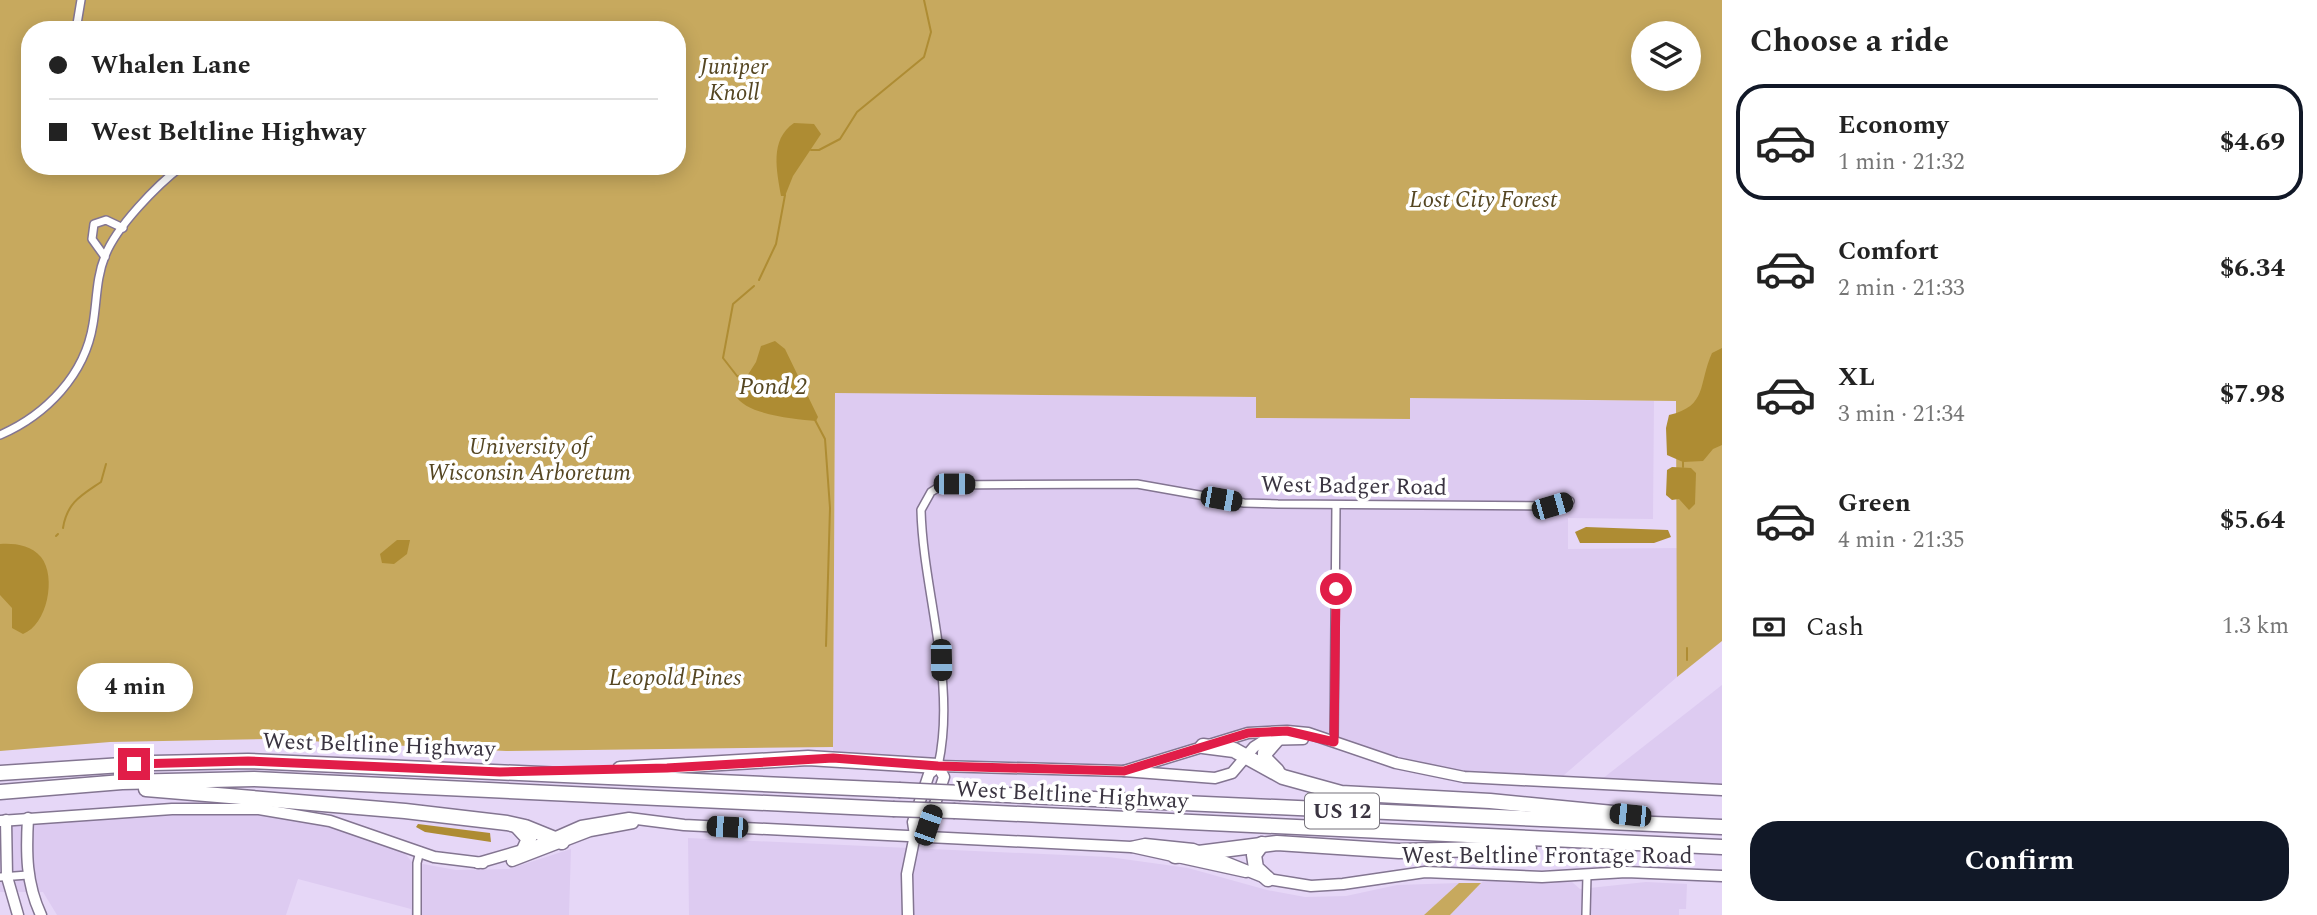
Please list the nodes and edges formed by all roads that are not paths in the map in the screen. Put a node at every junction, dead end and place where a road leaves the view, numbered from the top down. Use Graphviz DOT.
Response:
graph roads {
  1 [pos="81,0"];
  2 [pos="78,21"];
  3 [pos="172,175"];
  4 [pos="123,228"];
  5 [pos="105,257"];
  6 [pos="0,435"];
  7 [pos="1570,501"];
  8 [pos="1336,505"];
  9 [pos="1278,738"];
  10 [pos="1334,742"];
  11 [pos="1203,746"];
  12 [pos="1246,757"];
  13 [pos="938,766"];
  14 [pos="1124,771"];
  15 [pos="500,772"];
  16 [pos="0,773"];
  17 [pos="1283,777"];
  18 [pos="64,787"];
  19 [pos="1722,790"];
  20 [pos="0,792"];
  21 [pos="28,818"];
  22 [pos="3,820"];
  23 [pos="516,825"];
  24 [pos="1722,826"];
  25 [pos="915,835"];
  26 [pos="556,841"];
  27 [pos="1262,844"];
  28 [pos="1671,845"];
  29 [pos="1131,846"];
  30 [pos="1722,847"];
  31 [pos="524,850"];
  32 [pos="421,851"];
  33 [pos="1207,853"];
  34 [pos="1175,856"];
  35 [pos="478,863"];
  36 [pos="1248,872"];
  37 [pos="28,875"];
  38 [pos="1587,875"];
  39 [pos="1722,876"];
  40 [pos="4,877"];
  41 [pos="1268,878"];
  42 [pos="18,915"];
  43 [pos="41,915"];
  44 [pos="417,915"];
  45 [pos="908,915"];
  46 [pos="1586,915"];
  1 -- 2 [label="street"];
  3 -- 4 [label="street"];
  4 -- 5 [label="street"];
  4 -- 5 [label="street"];
  5 -- 6 [label="street"];
  7 -- 8 [label="street, West Badger Road"];
  8 -- 10 [label="street"];
  8 -- 13 [label="street, West Badger Road"];
  9 -- 10 [label="street"];
  9 -- 12 [label="street"];
  9 -- 17 [label="highway"];
  10 -- 11 [label="street"];
  10 -- 19 [label="street"];
  11 -- 12 [label="highway"];
  11 -- 14 [label="street"];
  12 -- 14 [label="street"];
  12 -- 17 [label="highway"];
  13 -- 14 [label="street"];
  13 -- 15 [label="highway"];
  13 -- 25 [label="street"];
  15 -- 16 [label="highway, West Beltline Highway / US 12"];
  15 -- 24 [label="highway, West Beltline Highway / US 12, bridge"];
  17 -- 24 [label="highway"];
  18 -- 20 [label="highway, West Beltline Highway / US 12"];
  18 -- 23 [label="highway"];
  18 -- 28 [label="highway, West Beltline Highway / US 12, bridge"];
  21 -- 22 [label="street, West Beltline Frontage Road"];
  21 -- 32 [label="street, West Beltline Frontage Road"];
  21 -- 37 [label="street"];
  22 -- 40 [label="street"];
  23 -- 26 [label="highway"];
  23 -- 31 [label="highway"];
  25 -- 26 [label="street, West Beltline Frontage Road"];
  25 -- 29 [label="street, West Beltline Frontage Road"];
  25 -- 45 [label="street"];
  26 -- 31 [label="street, West Beltline Frontage Road"];
  26 -- 35 [label="street, West Beltline Frontage Road"];
  27 -- 28 [label="highway"];
  27 -- 33 [label="highway"];
  27 -- 41 [label="highway"];
  28 -- 30 [label="highway, West Beltline Highway / US 12"];
  29 -- 33 [label="street, West Beltline Frontage Road"];
  29 -- 34 [label="street, West Beltline Frontage Road"];
  31 -- 35 [label="street, West Beltline Frontage Road"];
  32 -- 35 [label="street, West Beltline Frontage Road"];
  32 -- 44 [label="street"];
  33 -- 34 [label="highway"];
  33 -- 36 [label="street, West Beltline Frontage Road"];
  34 -- 36 [label="street, West Beltline Frontage Road"];
  36 -- 41 [label="street, West Beltline Frontage Road"];
  37 -- 40 [label="street"];
  37 -- 43 [label="street"];
  38 -- 39 [label="street, West Beltline Frontage Road"];
  38 -- 41 [label="street, West Beltline Frontage Road"];
  38 -- 46 [label="street"];
  40 -- 42 [label="street"];
}
